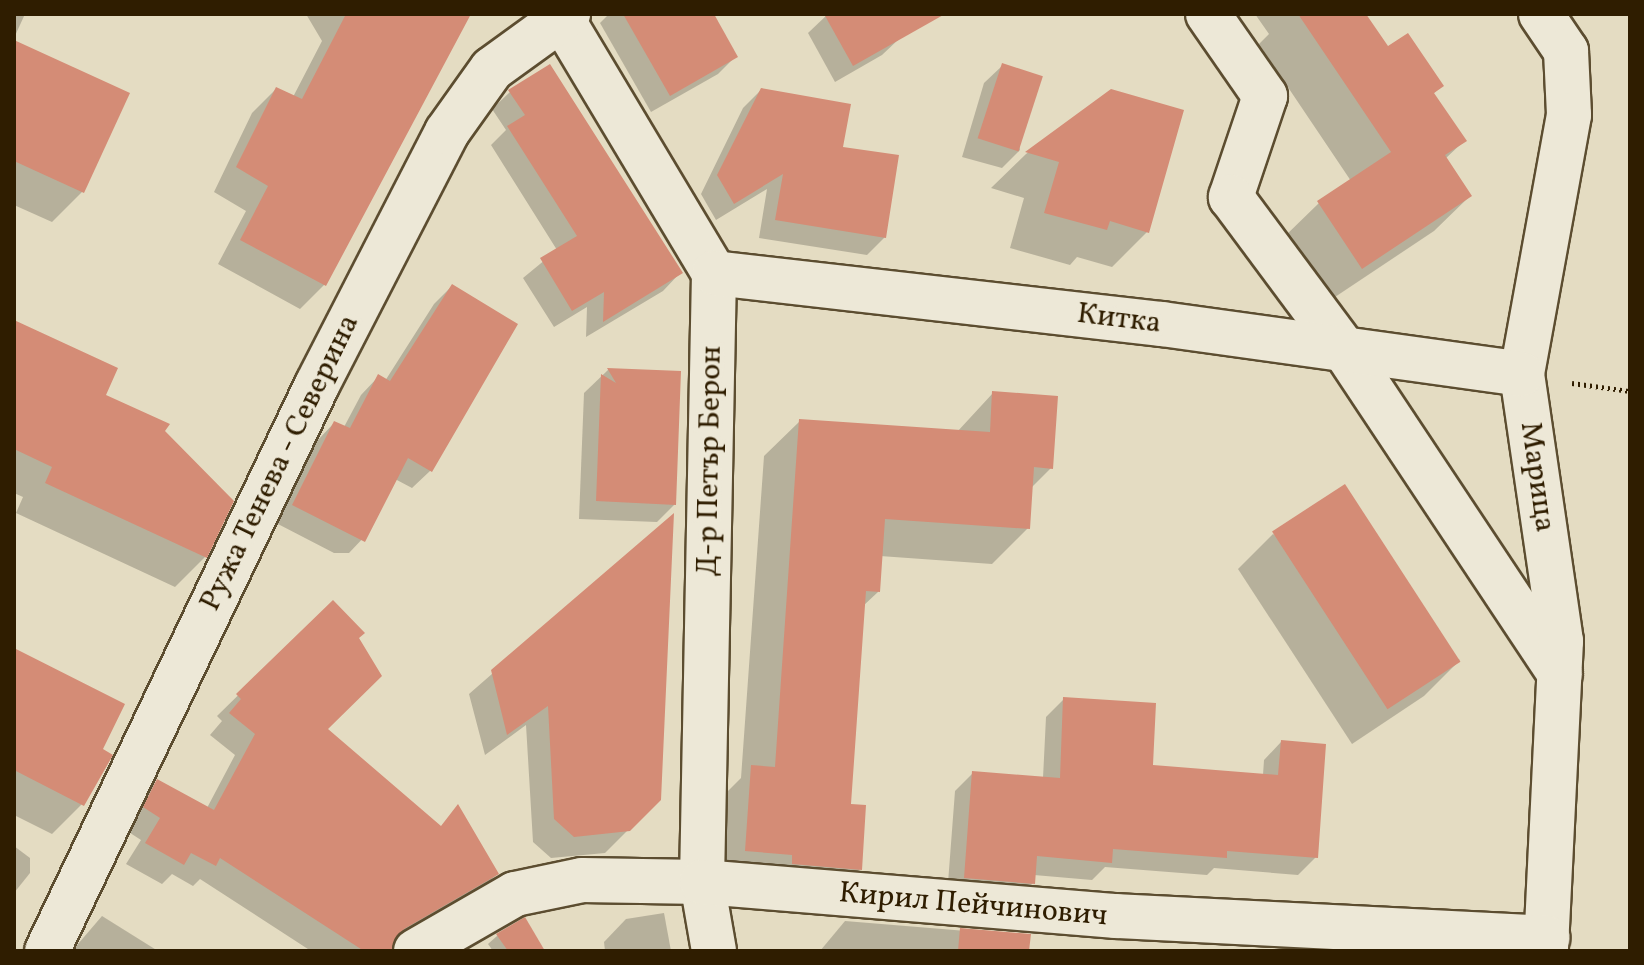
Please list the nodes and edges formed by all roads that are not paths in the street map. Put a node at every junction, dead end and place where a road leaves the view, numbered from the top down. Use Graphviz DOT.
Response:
graph roads {
  1 [pos="1208,14"];
  2 [pos="1541,14"];
  3 [pos="562,15"];
  4 [pos="714,273"];
  5 [pos="1344,349"];
  6 [pos="1522,374"];
  7 [pos="1560,674"];
  8 [pos="702,882"];
  9 [pos="1373,940"];
  10 [pos="1547,945"];
  11 [pos="47,951"];
  12 [pos="416,951"];
  13 [pos="714,951"];
  1 -- 5 [label="street"];
  2 -- 6 [label="street, Марица"];
  3 -- 4 [label="street"];
  3 -- 11 [label="street, Ружа Тенева - Северина"];
  4 -- 5 [label="street, Китка"];
  4 -- 8 [label="street, Д-р Петър Берон"];
  5 -- 6 [label="street, Китка"];
  5 -- 7 [label="street"];
  6 -- 7 [label="street, Марица"];
  7 -- 10 [label="street, Марица"];
  8 -- 9 [label="street, Кирил Пейчинович"];
  8 -- 12 [label="street, Кирил Пейчинович"];
  8 -- 13 [label="street, Д-р Петър Берон"];
  9 -- 10 [label="street, Кирил Пейчинович"];
}
